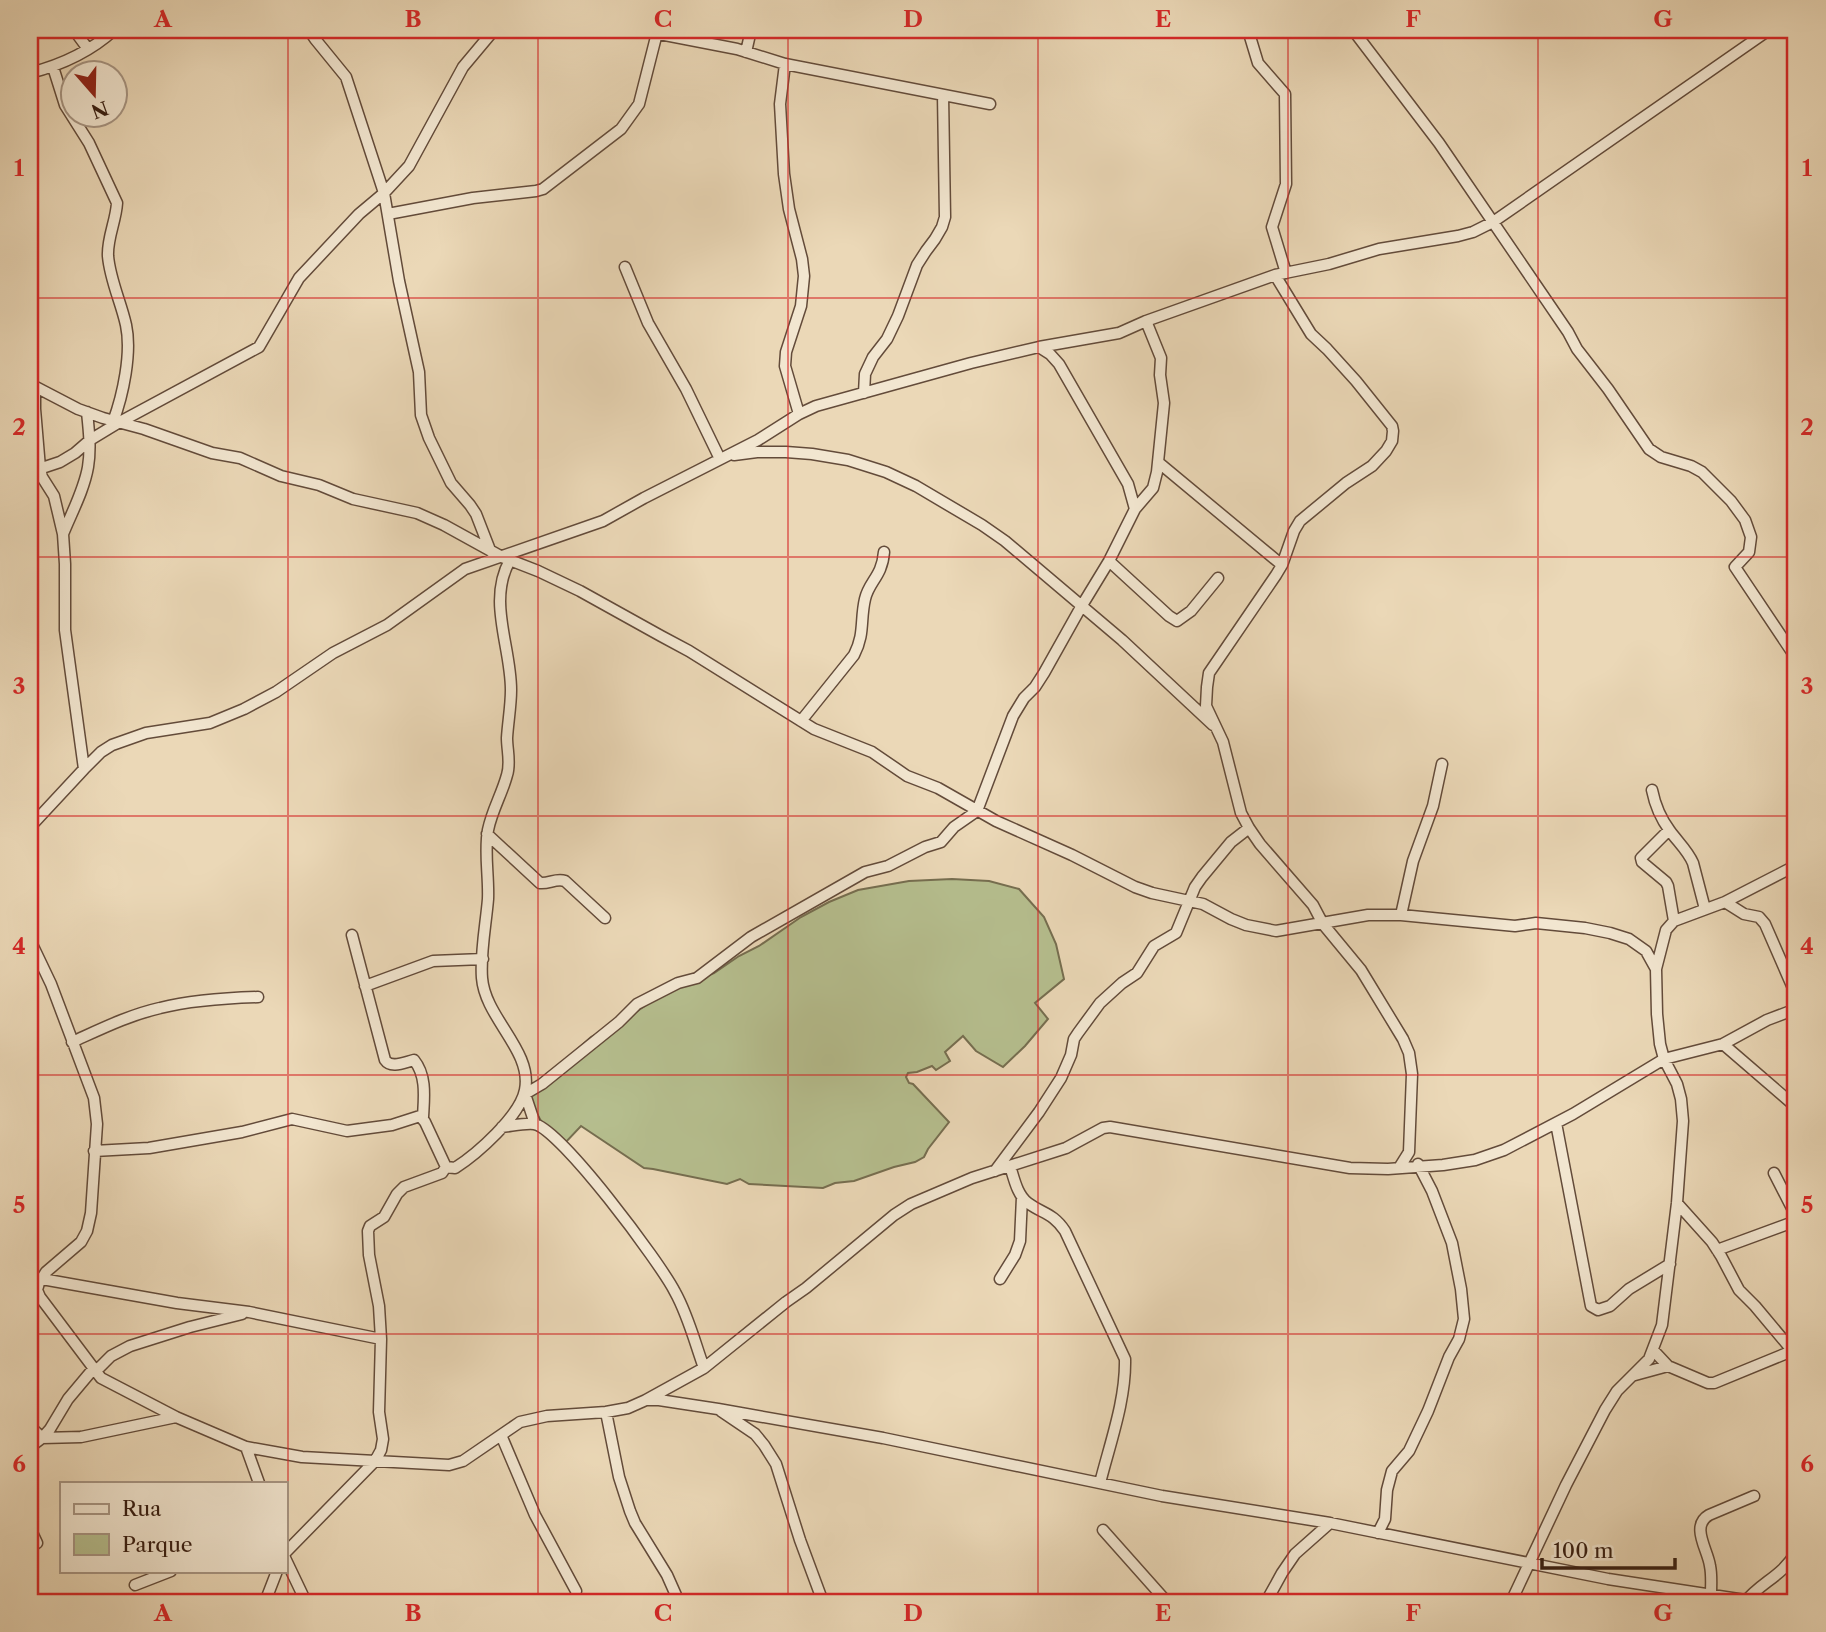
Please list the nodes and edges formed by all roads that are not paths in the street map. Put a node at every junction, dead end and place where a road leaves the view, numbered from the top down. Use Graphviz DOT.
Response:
graph roads {
  1 [pos="74,30"];
  2 [pos="114,30"];
  3 [pos="309,30"];
  4 [pos="494,30"];
  5 [pos="639,30"];
  6 [pos="751,30"];
  7 [pos="1248,30"];
  8 [pos="1353,30"];
  9 [pos="1769,30"];
  10 [pos="657,33"];
  11 [pos="88,49"];
  12 [pos="747,52"];
  13 [pos="785,64"];
  14 [pos="52,67"];
  15 [pos="30,73"];
  16 [pos="943,94"];
  17 [pos="990,104"];
  18 [pos="384,193"];
  19 [pos="388,214"];
  20 [pos="1493,222"];
  21 [pos="625,267"];
  22 [pos="1280,274"];
  23 [pos="1146,321"];
  24 [pos="1040,346"];
  25 [pos="32,386"];
  26 [pos="864,393"];
  27 [pos="87,412"];
  28 [pos="799,414"];
  29 [pos="116,422"];
  30 [pos="90,440"];
  31 [pos="724,458"];
  32 [pos="1158,462"];
  33 [pos="35,470"];
  34 [pos="1135,509"];
  35 [pos="63,534"];
  36 [pos="491,551"];
  37 [pos="884,552"];
  38 [pos="506,558"];
  39 [pos="1109,561"];
  40 [pos="1282,565"];
  41 [pos="1218,578"];
  42 [pos="1081,607"];
  43 [pos="1796,658"];
  44 [pos="801,721"];
  45 [pos="1215,727"];
  46 [pos="1442,764"];
  47 [pos="84,769"];
  48 [pos="1652,790"];
  49 [pos="977,811"];
  50 [pos="30,827"];
  51 [pos="1249,828"];
  52 [pos="1669,830"];
  53 [pos="487,834"];
  54 [pos="1793,867"];
  55 [pos="1190,900"];
  56 [pos="1725,902"];
  57 [pos="1705,909"];
  58 [pos="1401,915"];
  59 [pos="605,918"];
  60 [pos="1674,920"];
  61 [pos="1323,924"];
  62 [pos="352,935"];
  63 [pos="30,940"];
  64 [pos="1663,944"];
  65 [pos="1646,951"];
  66 [pos="483,959"];
  67 [pos="1656,969"];
  68 [pos="365,986"];
  69 [pos="1796,995"];
  70 [pos="258,997"];
  71 [pos="1796,1009"];
  72 [pos="72,1042"];
  73 [pos="1723,1044"];
  74 [pos="1664,1059"];
  75 [pos="525,1094"];
  76 [pos="1796,1107"];
  77 [pos="423,1117"];
  78 [pos="1556,1123"];
  79 [pos="535,1124"];
  80 [pos="502,1128"];
  81 [pos="94,1151"];
  82 [pos="1409,1152"];
  83 [pos="1010,1166"];
  84 [pos="446,1167"];
  85 [pos="1420,1167"];
  86 [pos="1399,1168"];
  87 [pos="995,1171"];
  88 [pos="1774,1173"];
  89 [pos="1022,1197"];
  90 [pos="1677,1203"];
  91 [pos="1796,1216"];
  92 [pos="1796,1221"];
  93 [pos="1717,1250"];
  94 [pos="1670,1264"];
  95 [pos="37,1279"];
  96 [pos="1000,1279"];
  97 [pos="249,1312"];
  98 [pos="381,1339"];
  99 [pos="1653,1350"];
  100 [pos="1794,1353"];
  101 [pos="1668,1366"];
  102 [pos="704,1368"];
  103 [pos="95,1370"];
  104 [pos="1634,1375"];
  105 [pos="646,1400"];
  106 [pos="718,1409"];
  107 [pos="606,1412"];
  108 [pos="176,1417"];
  109 [pos="30,1426"];
  110 [pos="501,1435"];
  111 [pos="42,1438"];
  112 [pos="30,1447"];
  113 [pos="247,1447"];
  114 [pos="375,1461"];
  115 [pos="259,1482"];
  116 [pos="1100,1483"];
  117 [pos="1754,1496"];
  118 [pos="1330,1523"];
  119 [pos="30,1528"];
  120 [pos="1103,1530"];
  121 [pos="1378,1533"];
  122 [pos="37,1543"];
  123 [pos="287,1551"];
  124 [pos="1796,1552"];
  125 [pos="287,1562"];
  126 [pos="1530,1564"];
  127 [pos="168,1572"];
  128 [pos="277,1572"];
  129 [pos="135,1585"];
  130 [pos="576,1591"];
  131 [pos="1711,1595"];
  132 [pos="1745,1601"];
  133 [pos="265,1602"];
  134 [pos="306,1602"];
  135 [pos="679,1602"];
  136 [pos="823,1602"];
  137 [pos="1167,1602"];
  138 [pos="1266,1602"];
  139 [pos="1511,1602"];
  140 [pos="1758,1602"];
  1 -- 11 [label="street"];
  2 -- 11 [label="street"];
  3 -- 18 [label="street"];
  4 -- 18 [label="street"];
  5 -- 10 [label="street"];
  6 -- 12 [label="street"];
  7 -- 22 [label="street"];
  8 -- 20 [label="street"];
  9 -- 20 [label="street"];
  10 -- 12 [label="street"];
  10 -- 19 [label="street"];
  11 -- 14 [label="street"];
  12 -- 13 [label="street"];
  13 -- 16 [label="street"];
  13 -- 28 [label="street"];
  14 -- 15 [label="street"];
  14 -- 29 [label="street"];
  16 -- 17 [label="street"];
  16 -- 26 [label="street"];
  18 -- 19 [label="street"];
  18 -- 29 [label="street"];
  19 -- 36 [label="street"];
  20 -- 22 [label="street"];
  20 -- 43 [label="street"];
  21 -- 31 [label="street"];
  22 -- 23 [label="street"];
  22 -- 40 [label="street"];
  23 -- 24 [label="street"];
  23 -- 32 [label="street"];
  24 -- 26 [label="street"];
  24 -- 34 [label="street"];
  25 -- 27 [label="street"];
  25 -- 33 [label="street"];
  26 -- 28 [label="street"];
  27 -- 29 [label="street"];
  27 -- 30 [label="street"];
  28 -- 31 [label="street"];
  29 -- 30 [label="street"];
  29 -- 36 [label="street"];
  30 -- 33 [label="street"];
  30 -- 35 [label="street"];
  31 -- 38 [label="street"];
  31 -- 42 [label="street"];
  32 -- 34 [label="street"];
  32 -- 40 [label="street"];
  33 -- 35 [label="street"];
  34 -- 39 [label="street"];
  35 -- 47 [label="street"];
  36 -- 38 [label="street"];
  37 -- 44 [label="street"];
  38 -- 44 [label="street"];
  38 -- 47 [label="street"];
  38 -- 53 [label="street"];
  39 -- 41 [label="street"];
  39 -- 42 [label="street"];
  40 -- 45 [label="street"];
  42 -- 45 [label="street"];
  42 -- 49 [label="street"];
  44 -- 49 [label="street"];
  45 -- 51 [label="street"];
  46 -- 58 [label="street"];
  47 -- 50 [label="street"];
  48 -- 52 [label="street"];
  49 -- 55 [label="street"];
  49 -- 75 [label="street"];
  51 -- 55 [label="street"];
  51 -- 61 [label="street"];
  52 -- 57 [label="street"];
  52 -- 60 [label="street"];
  53 -- 59 [label="street"];
  53 -- 66 [label="street"];
  54 -- 56 [label="street"];
  55 -- 61 [label="street"];
  55 -- 87 [label="street"];
  56 -- 57 [label="street"];
  56 -- 69 [label="street"];
  57 -- 60 [label="street"];
  58 -- 61 [label="street"];
  58 -- 65 [label="street"];
  60 -- 64 [label="street"];
  61 -- 82 [label="street"];
  62 -- 68 [label="street"];
  63 -- 72 [label="street"];
  64 -- 65 [label="street"];
  64 -- 67 [label="street"];
  65 -- 67 [label="street"];
  66 -- 68 [label="street"];
  66 -- 75 [label="street"];
  67 -- 74 [label="street"];
  68 -- 77 [label="street"];
  70 -- 72 [label="street"];
  71 -- 73 [label="street"];
  72 -- 81 [label="street"];
  73 -- 74 [label="street"];
  73 -- 76 [label="street"];
  74 -- 78 [label="street"];
  74 -- 90 [label="street"];
  75 -- 79 [label="street"];
  75 -- 80 [label="street"];
  77 -- 81 [label="street"];
  77 -- 84 [label="street"];
  78 -- 85 [label="street"];
  78 -- 94 [label="street"];
  79 -- 80 [label="street"];
  79 -- 102 [label="street"];
  80 -- 84 [label="street"];
  81 -- 95 [label="street"];
  82 -- 85 [label="street"];
  82 -- 86 [label="street"];
  83 -- 86 [label="street"];
  83 -- 87 [label="street"];
  83 -- 89 [label="street"];
  84 -- 98 [label="street"];
  85 -- 86 [label="street"];
  85 -- 121 [label="street"];
  87 -- 102 [label="street"];
  88 -- 91 [label="street"];
  89 -- 96 [label="street"];
  89 -- 116 [label="street"];
  90 -- 93 [label="street"];
  90 -- 94 [label="street"];
  92 -- 93 [label="street"];
  93 -- 100 [label="street"];
  94 -- 99 [label="street"];
  95 -- 97 [label="street"];
  95 -- 103 [label="street"];
  97 -- 98 [label="street"];
  97 -- 103 [label="street"];
  98 -- 114 [label="street"];
  99 -- 101 [label="street"];
  99 -- 104 [label="street"];
  100 -- 101 [label="street"];
  101 -- 104 [label="street"];
  102 -- 105 [label="street"];
  103 -- 108 [label="street"];
  103 -- 111 [label="street"];
  104 -- 126 [label="street"];
  105 -- 106 [label="street"];
  105 -- 107 [label="street"];
  106 -- 116 [label="street"];
  106 -- 136 [label="street"];
  107 -- 110 [label="street"];
  107 -- 135 [label="street"];
  108 -- 111 [label="street"];
  108 -- 113 [label="street"];
  109 -- 111 [label="street"];
  110 -- 114 [label="street"];
  110 -- 130 [label="street"];
  111 -- 112 [label="street"];
  113 -- 114 [label="street"];
  113 -- 115 [label="street"];
  114 -- 123 [label="street"];
  116 -- 118 [label="street"];
  117 -- 131 [label="street"];
  118 -- 121 [label="street"];
  118 -- 138 [label="street"];
  119 -- 122 [label="street"];
  120 -- 137 [label="street"];
  121 -- 126 [label="street"];
  124 -- 132 [label="street"];
  125 -- 134 [label="street"];
  126 -- 131 [label="street"];
  126 -- 139 [label="street"];
  127 -- 129 [label="street"];
  128 -- 133 [label="street"];
  131 -- 132 [label="street"];
  132 -- 140 [label="street"];
}
